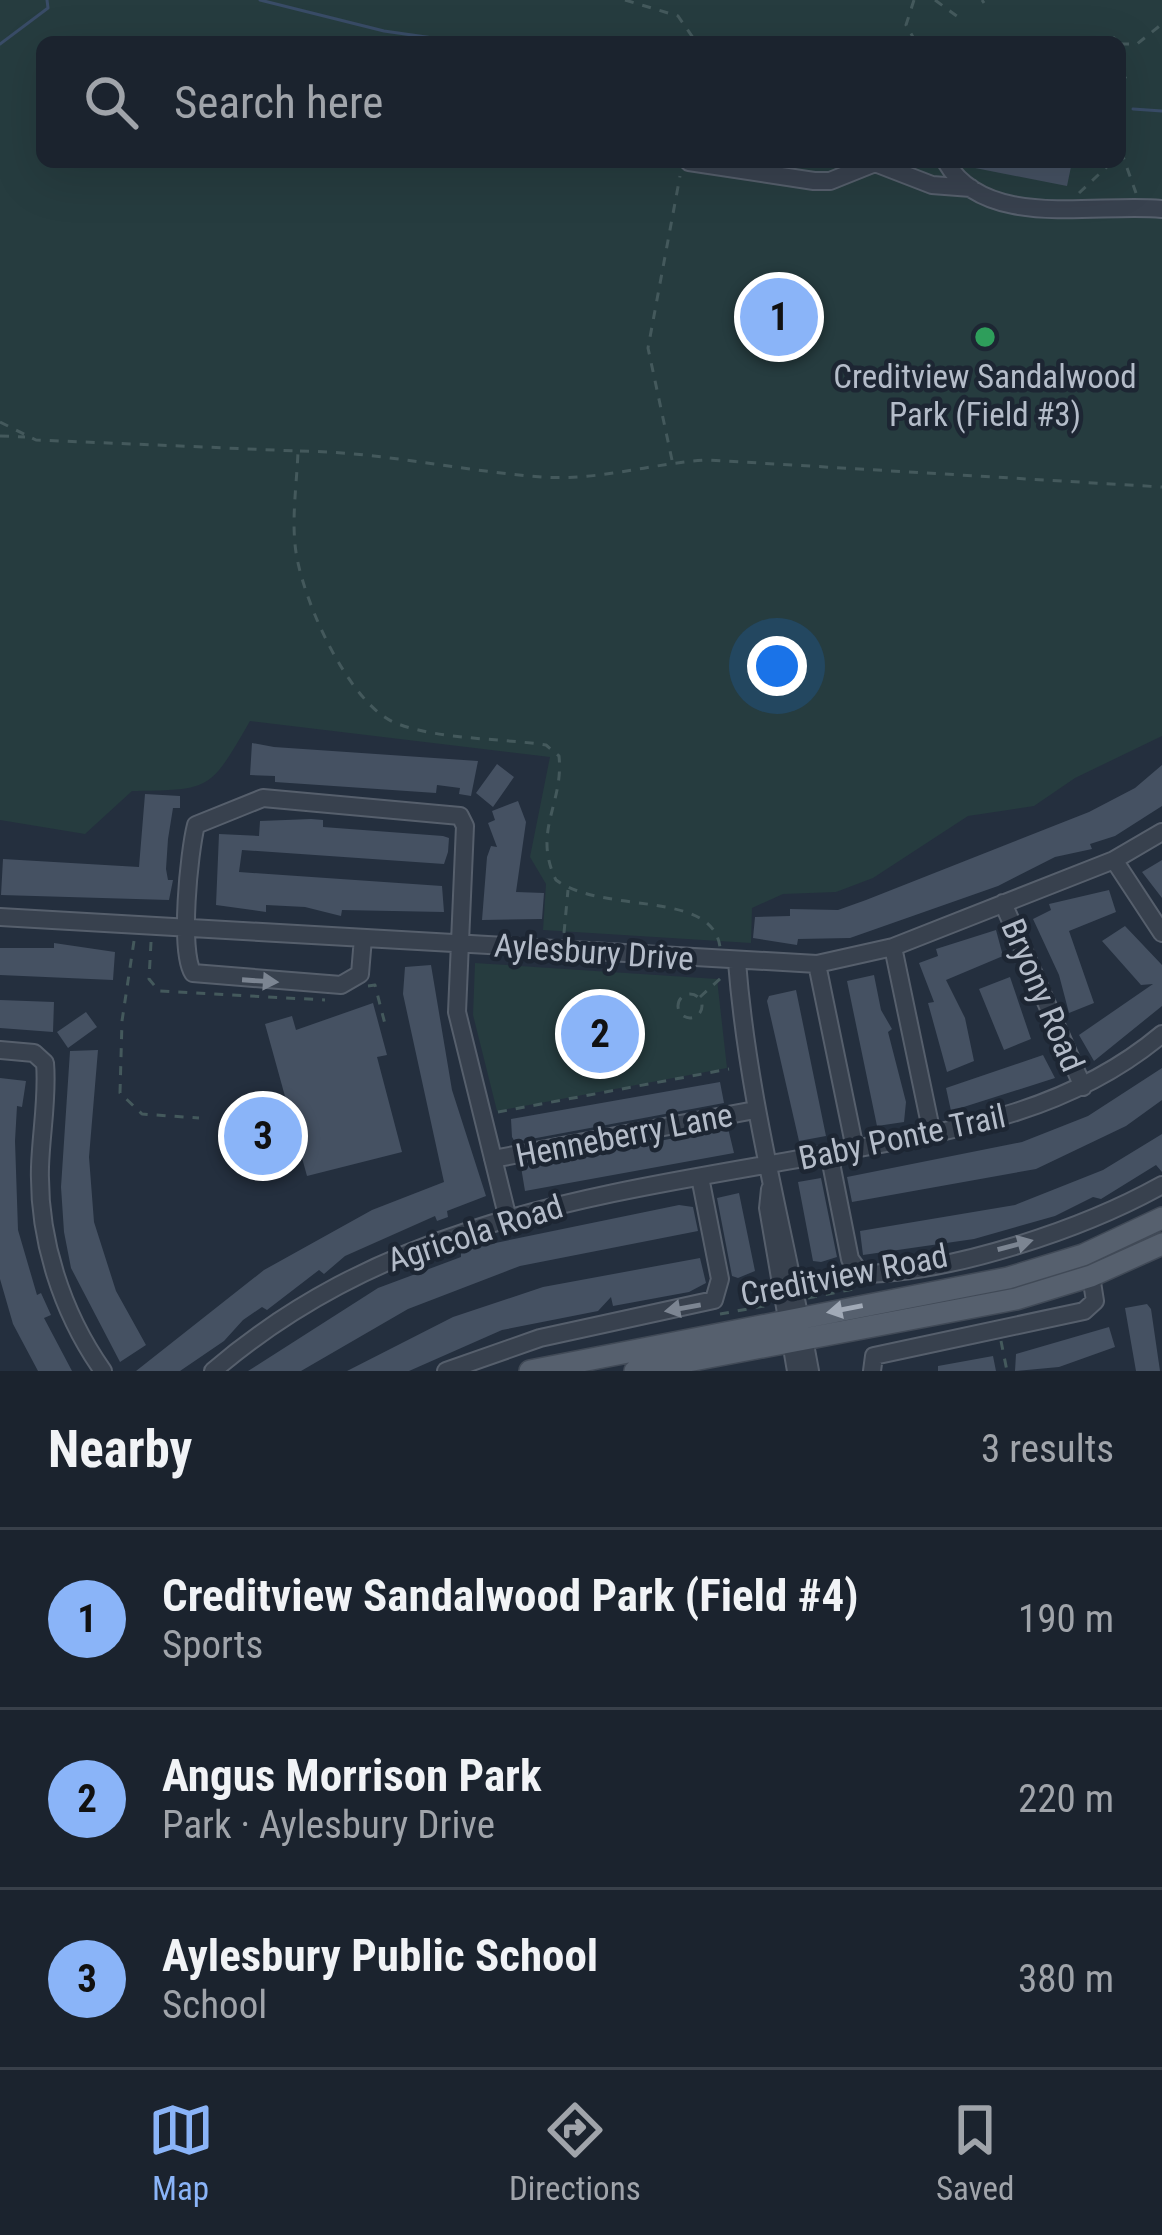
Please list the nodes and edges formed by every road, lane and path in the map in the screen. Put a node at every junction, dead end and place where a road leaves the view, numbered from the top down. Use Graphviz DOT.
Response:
graph roads {
  1 [pos="626,0"];
  2 [pos="914,0"];
  3 [pos="934,0"];
  4 [pos="958,17"];
  5 [pos="1162,24"];
  6 [pos="692,36"];
  7 [pos="913,36"];
  8 [pos="1126,43"];
  9 [pos="1131,71"];
  10 [pos="1126,76"];
  11 [pos="685,168"];
  12 [pos="724,168"];
  13 [pos="862,168"];
  14 [pos="888,168"];
  15 [pos="952,168"];
  16 [pos="1107,168"];
  17 [pos="1126,168"];
  18 [pos="970,188"];
  19 [pos="1140,206"];
  20 [pos="1054,207"];
  21 [pos="1162,209"];
  22 [pos="0,422"];
  23 [pos="0,436"];
  24 [pos="27,437"];
  25 [pos="298,451"];
  26 [pos="673,462"];
  27 [pos="1162,487"];
  28 [pos="1162,832"];
  29 [pos="1114,860"];
  30 [pos="568,889"];
  31 [pos="1003,903"];
  32 [pos="0,917"];
  33 [pos="187,926"];
  34 [pos="564,933"];
  35 [pos="1162,933"];
  36 [pos="363,938"];
  37 [pos="134,941"];
  38 [pos="459,944"];
  39 [pos="893,947"];
  40 [pos="720,949"];
  41 [pos="737,962"];
  42 [pos="817,964"];
  43 [pos="721,978"];
  44 [pos="358,988"];
  45 [pos="699,998"];
  46 [pos="386,1028"];
  47 [pos="1162,1034"];
  48 [pos="0,1050"];
  49 [pos="729,1069"];
  50 [pos="1083,1087"];
  51 [pos="754,1110"];
  52 [pos="496,1112"];
  53 [pos="199,1118"];
  54 [pos="932,1134"];
  55 [pos="854,1148"];
  56 [pos="830,1153"];
  57 [pos="493,1160"];
  58 [pos="766,1165"];
  59 [pos="700,1177"];
  60 [pos="1162,1185"];
  61 [pos="506,1215"];
  62 [pos="1162,1218"];
  63 [pos="1162,1244"];
  64 [pos="1091,1276"];
  65 [pos="868,1328"];
  66 [pos="796,1330"];
  67 [pos="999,1333"];
  68 [pos="716,1364"];
  69 [pos="873,1364"];
  70 [pos="103,1371"];
  71 [pos="213,1371"];
  72 [pos="446,1371"];
  73 [pos="530,1371"];
  74 [pos="634,1371"];
  75 [pos="796,1371"];
  76 [pos="810,1371"];
  77 [pos="1006,1371"];
  1 -- 6 [label="path"];
  2 -- 7 [label="path"];
  3 -- 4 [label="path"];
  5 -- 8 [label="path"];
  9 -- 10 [label="path"];
  11 -- 26 [label="path"];
  12 -- 13 [label="street"];
  14 -- 18 [label="street"];
  15 -- 18 [label="street"];
  16 -- 20 [label="path"];
  17 -- 19 [label="path"];
  18 -- 20 [label="street"];
  19 -- 20 [label="street"];
  19 -- 21 [label="street"];
  22 -- 24 [label="path"];
  23 -- 24 [label="path"];
  24 -- 25 [label="path"];
  25 -- 26 [label="path"];
  25 -- 30 [label="path"];
  26 -- 27 [label="path"];
  28 -- 29 [label="street, Aylesbury Drive"];
  29 -- 31 [label="street, Aylesbury Drive"];
  29 -- 35 [label="street"];
  30 -- 34 [label="path"];
  30 -- 40 [label="path"];
  31 -- 39 [label="street, Aylesbury Drive"];
  31 -- 50 [label="street, Bryony Road"];
  32 -- 33 [label="street, Aylesbury Drive"];
  33 -- 36 [label="street, Aylesbury Drive"];
  33 -- 36 [label="street, one-way"];
  33 -- 38 [label="street"];
  36 -- 38 [label="street, Aylesbury Drive"];
  37 -- 53 [label="path"];
  38 -- 41 [label="street, Aylesbury Drive"];
  38 -- 57 [label="street"];
  39 -- 42 [label="street, Aylesbury Drive"];
  39 -- 54 [label="street"];
  41 -- 42 [label="street, Aylesbury Drive"];
  41 -- 51 [label="street"];
  42 -- 55 [label="street"];
  43 -- 45 [label="path"];
  44 -- 46 [label="path"];
  45 -- 45 [label="path"];
  47 -- 50 [label="street, Baby Ponte Trail"];
  48 -- 70 [label="street"];
  49 -- 52 [label="path"];
  50 -- 54 [label="street, Baby Ponte Trail"];
  51 -- 57 [label="street, Henneberry Lane"];
  51 -- 58 [label="street"];
  54 -- 55 [label="street, Baby Ponte Trail"];
  55 -- 56 [label="street, Baby Ponte Trail"];
  56 -- 58 [label="street, Baby Ponte Trail"];
  56 -- 60 [label="street, one-way"];
  57 -- 61 [label="street"];
  58 -- 59 [label="street, Agricola Road"];
  58 -- 66 [label="street"];
  59 -- 61 [label="street, Agricola Road"];
  59 -- 72 [label="street, one-way"];
  61 -- 71 [label="street, Agricola Road"];
  62 -- 66 [label="main road, Creditview Road, one-way"];
  63 -- 64 [label="main road, Creditview Road"];
  64 -- 65 [label="main road, Creditview Road"];
  64 -- 67 [label="street"];
  65 -- 66 [label="main road, Creditview Road"];
  65 -- 69 [label="street"];
  66 -- 68 [label="main road, Creditview Road"];
  66 -- 73 [label="main road, Creditview Road"];
  66 -- 75 [label="street"];
  66 -- 76 [label="street"];
  67 -- 69 [label="street"];
  67 -- 77 [label="path"];
  68 -- 74 [label="main road, Creditview Road"];
}
